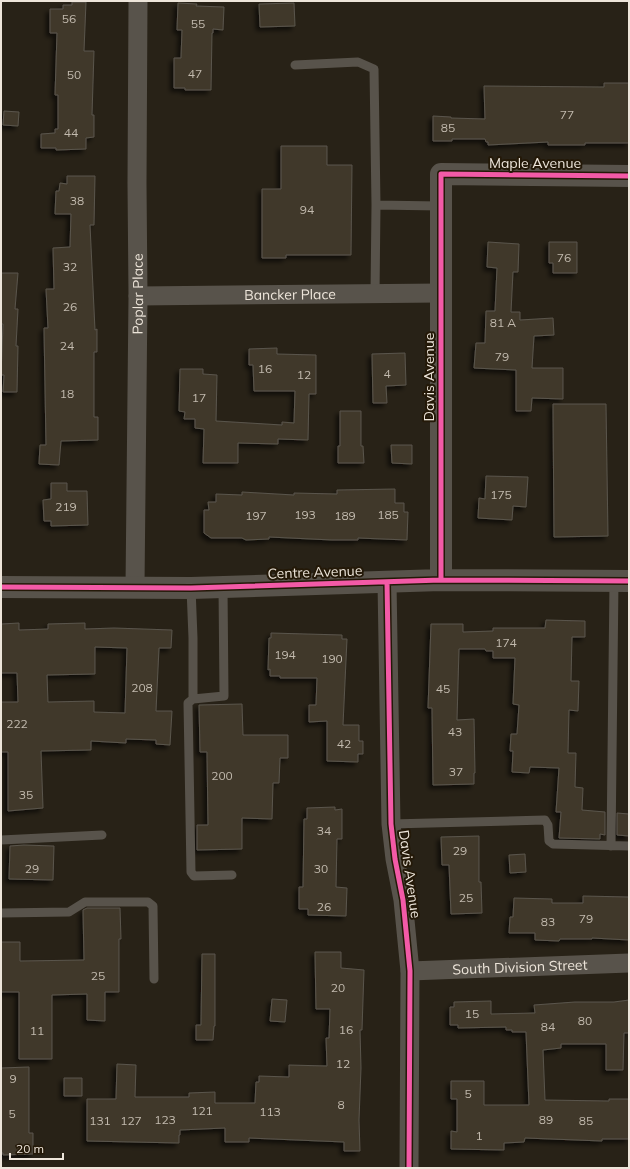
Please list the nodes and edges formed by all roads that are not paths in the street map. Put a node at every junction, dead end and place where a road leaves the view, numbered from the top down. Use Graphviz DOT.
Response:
graph roads {
  1 [pos="138,1"];
  2 [pos="295,65"];
  3 [pos="440,174"];
  4 [pos="629,176"];
  5 [pos="376,205"];
  6 [pos="440,206"];
  7 [pos="441,293"];
  8 [pos="375,294"];
  9 [pos="138,296"];
  10 [pos="441,580"];
  11 [pos="622,581"];
  12 [pos="387,582"];
  13 [pos="1,587"];
  14 [pos="135,587"];
  15 [pos="223,587"];
  16 [pos="191,588"];
  17 [pos="193,699"];
  18 [pos="391,824"];
  19 [pos="102,835"];
  20 [pos="1,840"];
  21 [pos="611,846"];
  22 [pos="629,846"];
  23 [pos="232,875"];
  24 [pos="1,912"];
  25 [pos="629,963"];
  26 [pos="410,971"];
  27 [pos="154,979"];
  28 [pos="409,1168"];
  1 -- 9 [label="street, Poplar Place"];
  2 -- 5 [label="lane"];
  3 -- 4 [label="street, Maple Avenue"];
  3 -- 6 [label="street, Davis Avenue"];
  5 -- 6 [label="lane"];
  5 -- 8 [label="lane"];
  6 -- 7 [label="street, Davis Avenue"];
  7 -- 8 [label="street, Bancker Place"];
  7 -- 10 [label="street, Davis Avenue"];
  8 -- 9 [label="street, Bancker Place"];
  9 -- 14 [label="street, Poplar Place"];
  10 -- 11 [label="street, Centre Avenue"];
  10 -- 12 [label="street, Centre Avenue"];
  11 -- 21 [label="lane"];
  12 -- 15 [label="street, Centre Avenue"];
  12 -- 18 [label="street, Davis Avenue"];
  13 -- 14 [label="street, Centre Avenue"];
  14 -- 16 [label="street, Centre Avenue"];
  15 -- 16 [label="street, Centre Avenue"];
  15 -- 17 [label="lane"];
  16 -- 17 [label="lane"];
  17 -- 23 [label="lane"];
  18 -- 21 [label="lane"];
  18 -- 26 [label="street, Davis Avenue"];
  19 -- 20 [label="lane"];
  21 -- 22 [label="lane"];
  24 -- 27 [label="lane"];
  25 -- 26 [label="street, South Division Street"];
  26 -- 28 [label="street, Davis Avenue"];
}
